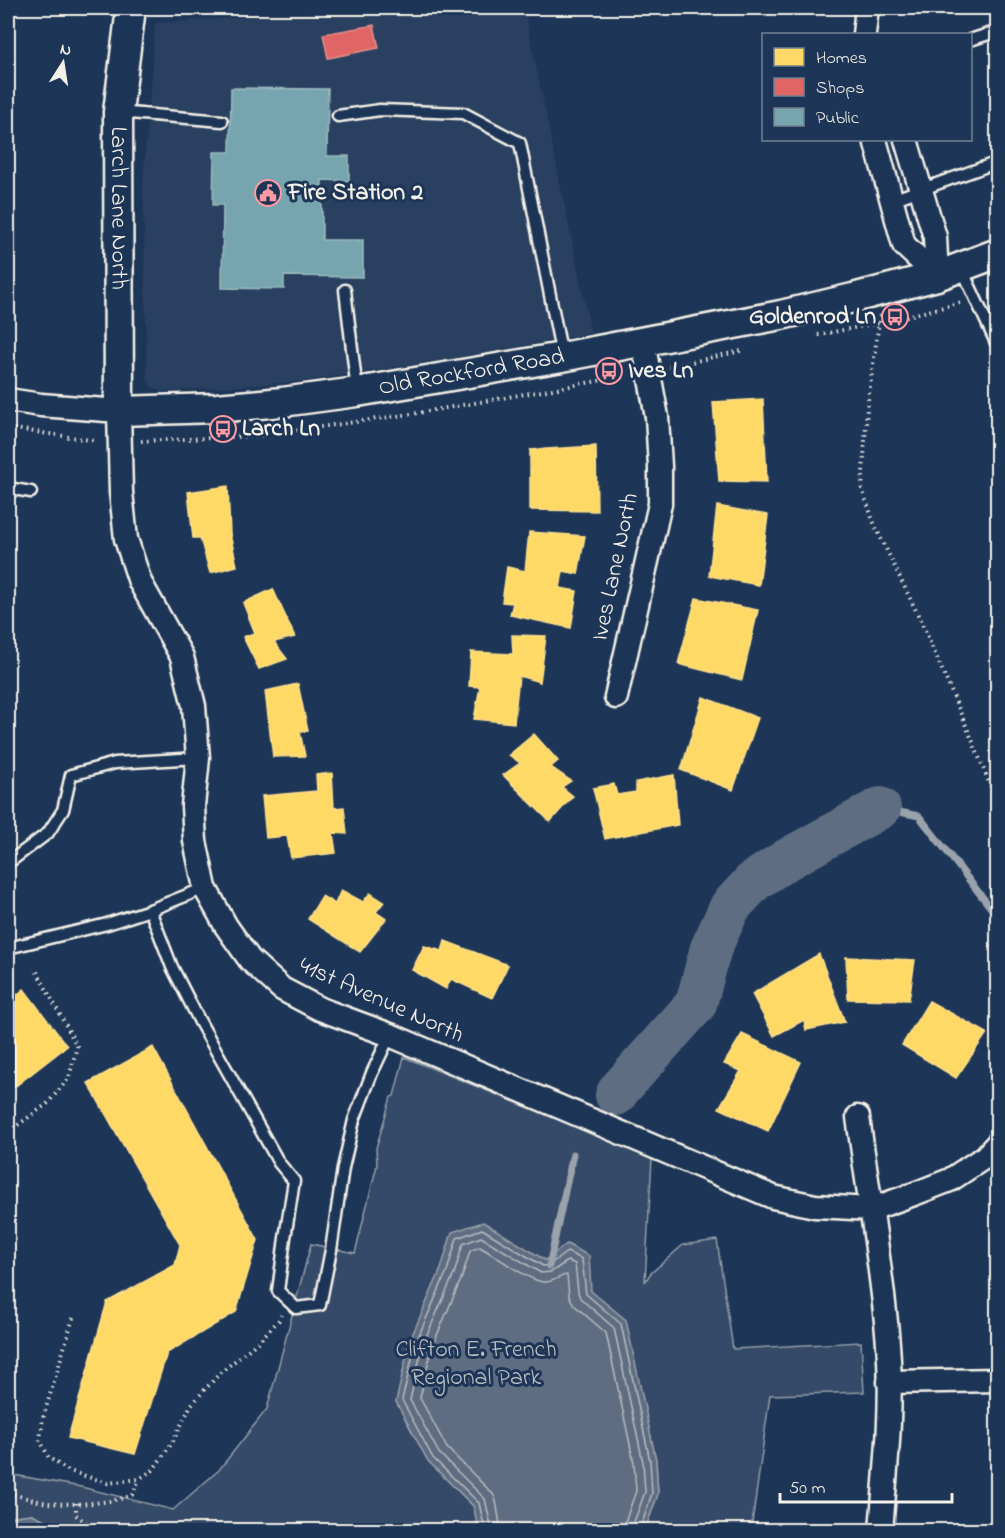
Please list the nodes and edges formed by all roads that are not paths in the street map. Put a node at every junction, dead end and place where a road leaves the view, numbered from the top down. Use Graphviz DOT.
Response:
graph roads {
  1 [pos="131,8"];
  2 [pos="867,8"];
  3 [pos="998,31"];
  4 [pos="864,33"];
  5 [pos="972,39"];
  6 [pos="118,112"];
  7 [pos="338,116"];
  8 [pos="222,121"];
  9 [pos="875,141"];
  10 [pos="906,141"];
  11 [pos="998,162"];
  12 [pos="921,190"];
  13 [pos="892,200"];
  14 [pos="998,253"];
  15 [pos="949,271"];
  16 [pos="345,290"];
  17 [pos="643,341"];
  18 [pos="998,347"];
  19 [pos="562,357"];
  20 [pos="357,392"];
  21 [pos="8,400"];
  22 [pos="119,411"];
  23 [pos="8,488"];
  24 [pos="31,492"];
  25 [pos="616,697"];
  26 [pos="198,758"];
  27 [pos="8,863"];
  28 [pos="205,888"];
  29 [pos="150,910"];
  30 [pos="8,948"];
  31 [pos="390,1035"];
  32 [pos="858,1117"];
  33 [pos="998,1143"];
  34 [pos="872,1209"];
  35 [pos="998,1380"];
  36 [pos="889,1382"];
  37 [pos="881,1530"];
  1 -- 6 [label="street, Larch Lane North"];
  2 -- 4 [label="street"];
  3 -- 5 [label="lane"];
  6 -- 8 [label="lane"];
  6 -- 22 [label="street, Larch Lane North"];
  7 -- 19 [label="lane"];
  9 -- 13 [label="street"];
  10 -- 12 [label="street"];
  11 -- 12 [label="lane"];
  12 -- 13 [label="lane"];
  12 -- 15 [label="street"];
  13 -- 15 [label="street"];
  14 -- 15 [label="street, Old Rockford Road"];
  15 -- 17 [label="street, Old Rockford Road"];
  15 -- 18 [label="lane"];
  16 -- 20 [label="lane"];
  17 -- 19 [label="street, Old Rockford Road"];
  17 -- 25 [label="street, Ives Lane North"];
  19 -- 20 [label="street, Old Rockford Road"];
  20 -- 22 [label="street, Old Rockford Road"];
  21 -- 22 [label="street, Old Rockford Road"];
  22 -- 26 [label="street, 41st Avenue North"];
  23 -- 24 [label="lane"];
  26 -- 27 [label="lane"];
  26 -- 28 [label="street, 41st Avenue North"];
  28 -- 29 [label="lane"];
  28 -- 31 [label="street, 41st Avenue North"];
  29 -- 30 [label="lane"];
  29 -- 31 [label="lane"];
  31 -- 34 [label="street, 41st Avenue North"];
  32 -- 34 [label="street"];
  33 -- 34 [label="street, 41st Avenue North"];
  34 -- 36 [label="street"];
  35 -- 36 [label="street"];
  36 -- 37 [label="street"];
}
